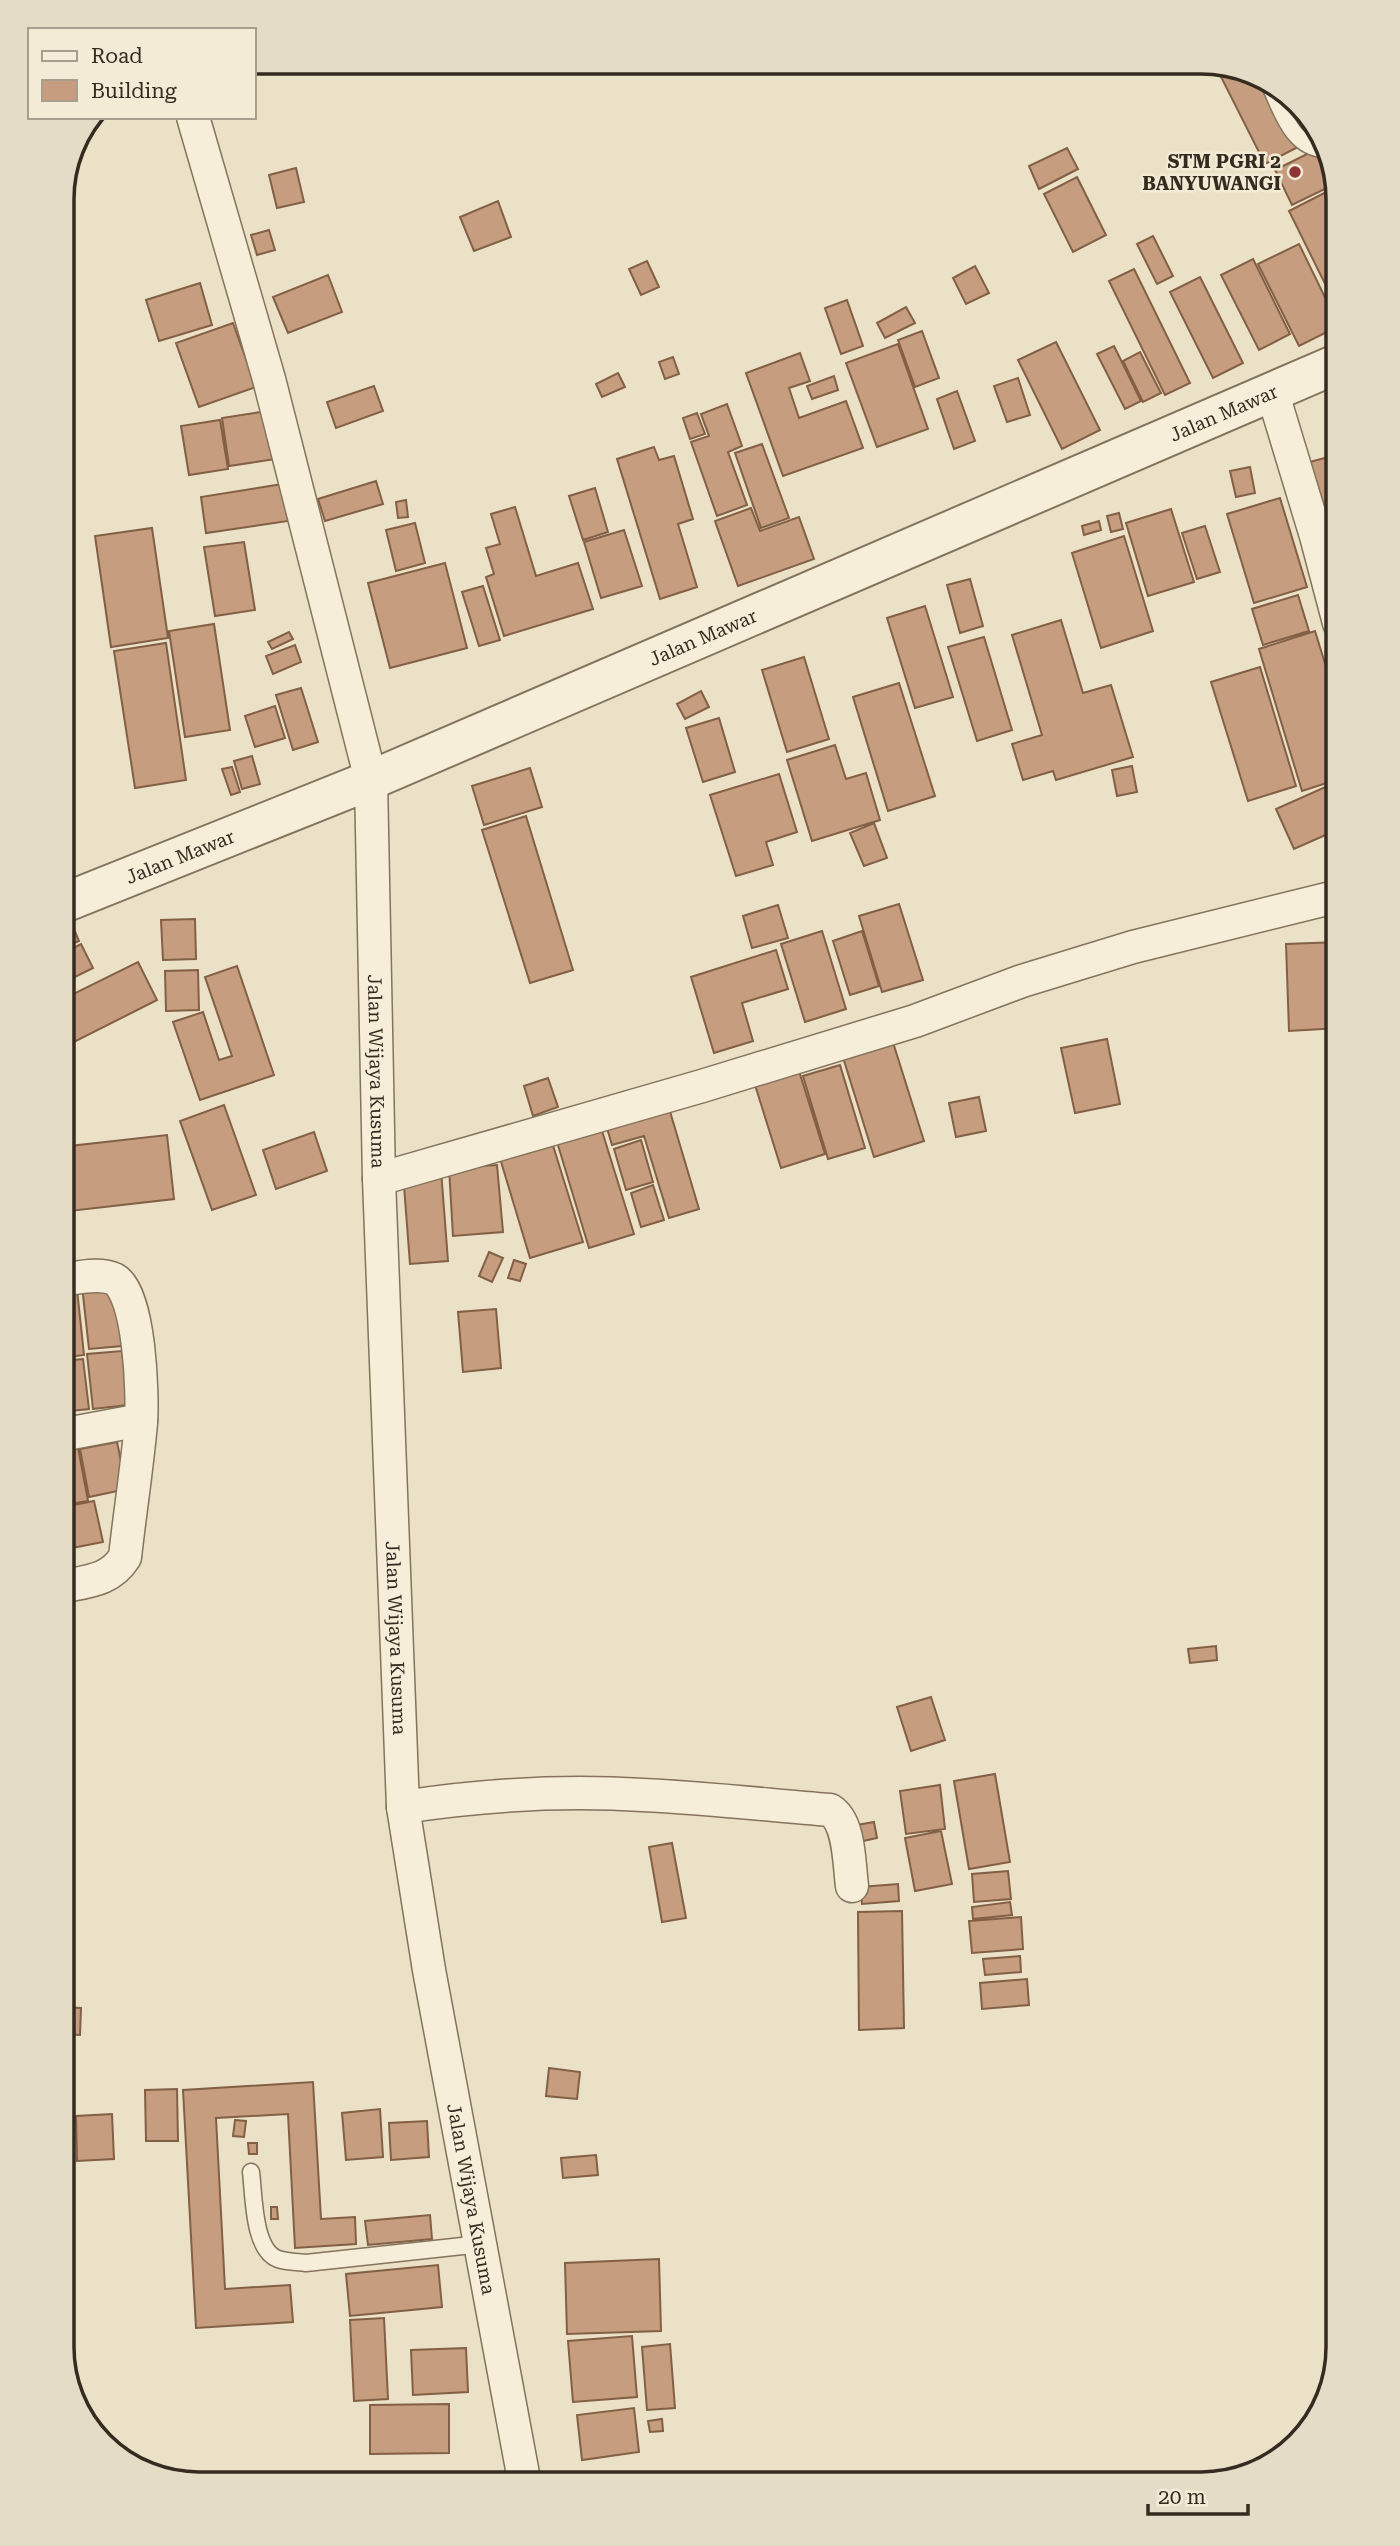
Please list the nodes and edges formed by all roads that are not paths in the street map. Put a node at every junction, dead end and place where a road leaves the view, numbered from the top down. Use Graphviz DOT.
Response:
graph roads {
  1 [pos="1276,99"];
  2 [pos="194,119"];
  3 [pos="1316,148"];
  4 [pos="1326,368"];
  5 [pos="1272,391"];
  6 [pos="1326,576"];
  7 [pos="371,780"];
  8 [pos="74,899"];
  9 [pos="1326,899"];
  10 [pos="379,1179"];
  11 [pos="74,1279"];
  12 [pos="141,1420"];
  13 [pos="74,1433"];
  14 [pos="74,1584"];
  15 [pos="403,1807"];
  16 [pos="852,1886"];
  17 [pos="251,2172"];
  18 [pos="481,2244"];
  19 [pos="524,2472"];
  1 -- 3 [label="lane"];
  2 -- 7 [label="street, Jalan Wijaya Kusuma"];
  4 -- 5 [label="street, Jalan Mawar"];
  5 -- 6 [label="street"];
  5 -- 7 [label="street, Jalan Mawar"];
  7 -- 8 [label="street, Jalan Mawar"];
  7 -- 10 [label="street, Jalan Wijaya Kusuma"];
  9 -- 10 [label="street"];
  10 -- 15 [label="street, Jalan Wijaya Kusuma"];
  11 -- 12 [label="street"];
  12 -- 13 [label="street"];
  12 -- 14 [label="street"];
  15 -- 16 [label="street"];
  15 -- 18 [label="street, Jalan Wijaya Kusuma"];
  17 -- 18 [label="lane"];
  18 -- 19 [label="street, Jalan Wijaya Kusuma"];
}
